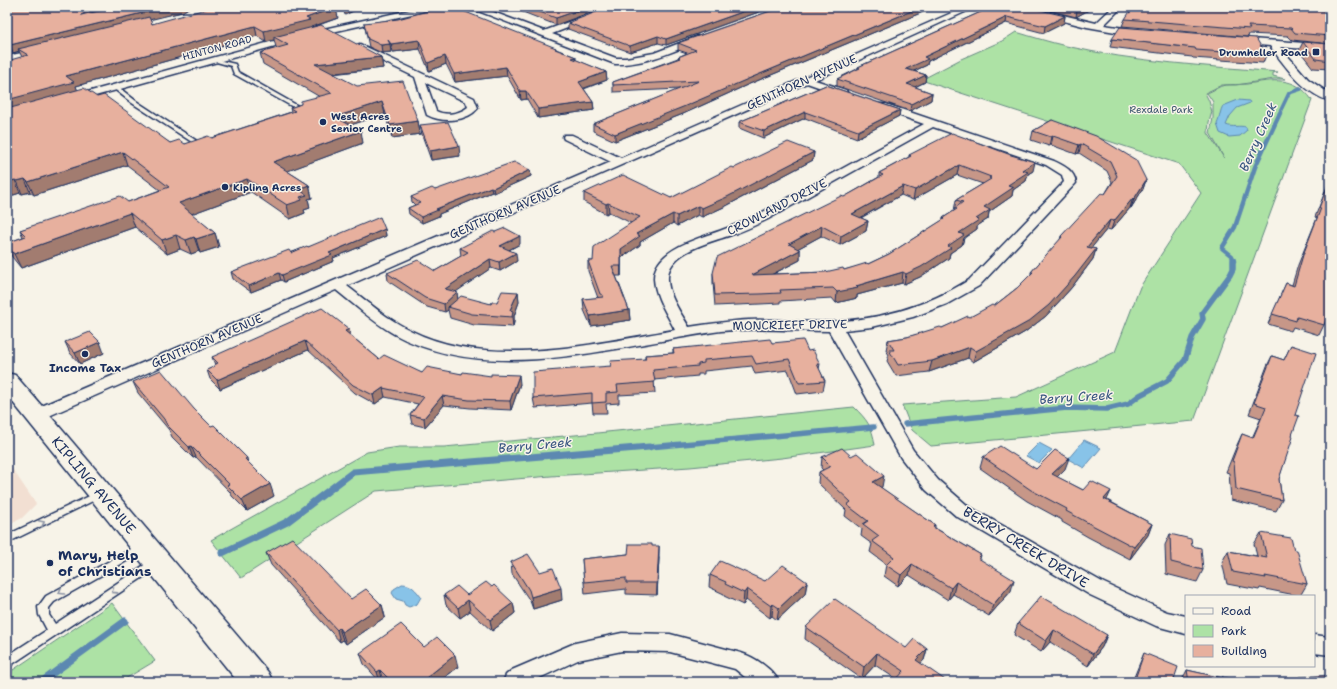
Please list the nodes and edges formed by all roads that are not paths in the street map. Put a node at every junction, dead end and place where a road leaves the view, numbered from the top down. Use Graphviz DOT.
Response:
graph roads {
  1 [pos="434,7"];
  2 [pos="472,7"];
  3 [pos="617,7"];
  4 [pos="972,7"];
  5 [pos="1020,7"];
  6 [pos="1118,7"];
  7 [pos="416,9"];
  8 [pos="1098,26"];
  9 [pos="324,30"];
  10 [pos="544,34"];
  11 [pos="1144,34"];
  12 [pos="706,36"];
  13 [pos="340,38"];
  14 [pos="1228,41"];
  15 [pos="354,44"];
  16 [pos="1273,44"];
  17 [pos="1330,48"];
  18 [pos="51,49"];
  19 [pos="7,59"];
  20 [pos="215,60"];
  21 [pos="419,74"];
  22 [pos="807,80"];
  23 [pos="115,87"];
  24 [pos="857,97"];
  25 [pos="1330,98"];
  26 [pos="64,102"];
  27 [pos="872,102"];
  28 [pos="304,111"];
  29 [pos="933,123"];
  30 [pos="568,137"];
  31 [pos="200,145"];
  32 [pos="621,162"];
  33 [pos="338,285"];
  34 [pos="834,326"];
  35 [pos="684,332"];
  36 [pos="7,380"];
  37 [pos="36,415"];
  38 [pos="101,493"];
  39 [pos="7,539"];
  40 [pos="155,558"];
  41 [pos="1185,625"];
  42 [pos="53,631"];
  43 [pos="1315,644"];
  44 [pos="1330,646"];
  45 [pos="7,662"];
  46 [pos="257,682"];
  47 [pos="514,682"];
  48 [pos="768,682"];
  1 -- 7 [label="street, HINTON ROAD"];
  2 -- 10 [label="street"];
  3 -- 10 [label="street"];
  4 -- 22 [label="street, GENTHORN AVENUE"];
  5 -- 8 [label="street"];
  6 -- 8 [label="street"];
  7 -- 9 [label="street, HINTON ROAD"];
  8 -- 11 [label="street"];
  9 -- 13 [label="street"];
  9 -- 20 [label="street, HINTON ROAD"];
  10 -- 12 [label="street"];
  14 -- 16 [label="street"];
  15 -- 21 [label="street"];
  16 -- 17 [label="street"];
  16 -- 25 [label="street"];
  18 -- 19 [label="street"];
  20 -- 23 [label="street, HINTON ROAD"];
  20 -- 28 [label="lane"];
  21 -- 21 [label="street"];
  22 -- 24 [label="street"];
  22 -- 32 [label="street, GENTHORN AVENUE"];
  23 -- 26 [label="street, HINTON ROAD"];
  23 -- 31 [label="lane"];
  27 -- 29 [label="street, MONCRIEFF DRIVE"];
  29 -- 34 [label="street, MONCRIEFF DRIVE"];
  29 -- 35 [label="street, CROWLAND DRIVE"];
  30 -- 32 [label="street"];
  32 -- 33 [label="street, GENTHORN AVENUE"];
  33 -- 35 [label="street, MONCRIEFF DRIVE"];
  33 -- 37 [label="street, GENTHORN AVENUE"];
  34 -- 35 [label="street, MONCRIEFF DRIVE"];
  34 -- 41 [label="street, BERRY CREEK DRIVE"];
  36 -- 37 [label="main road, KIPLING AVENUE"];
  37 -- 38 [label="main road, KIPLING AVENUE"];
  39 -- 38 [label="lane, one-way"];
  38 -- 40 [label="main road, KIPLING AVENUE"];
  40 -- 42 [label="lane, one-way"];
  40 -- 42 [label="lane, one-way"];
  40 -- 46 [label="main road, KIPLING AVENUE"];
  42 -- 45 [label="lane"];
  43 -- 44 [label="street"];
  47 -- 48 [label="street"];
}
